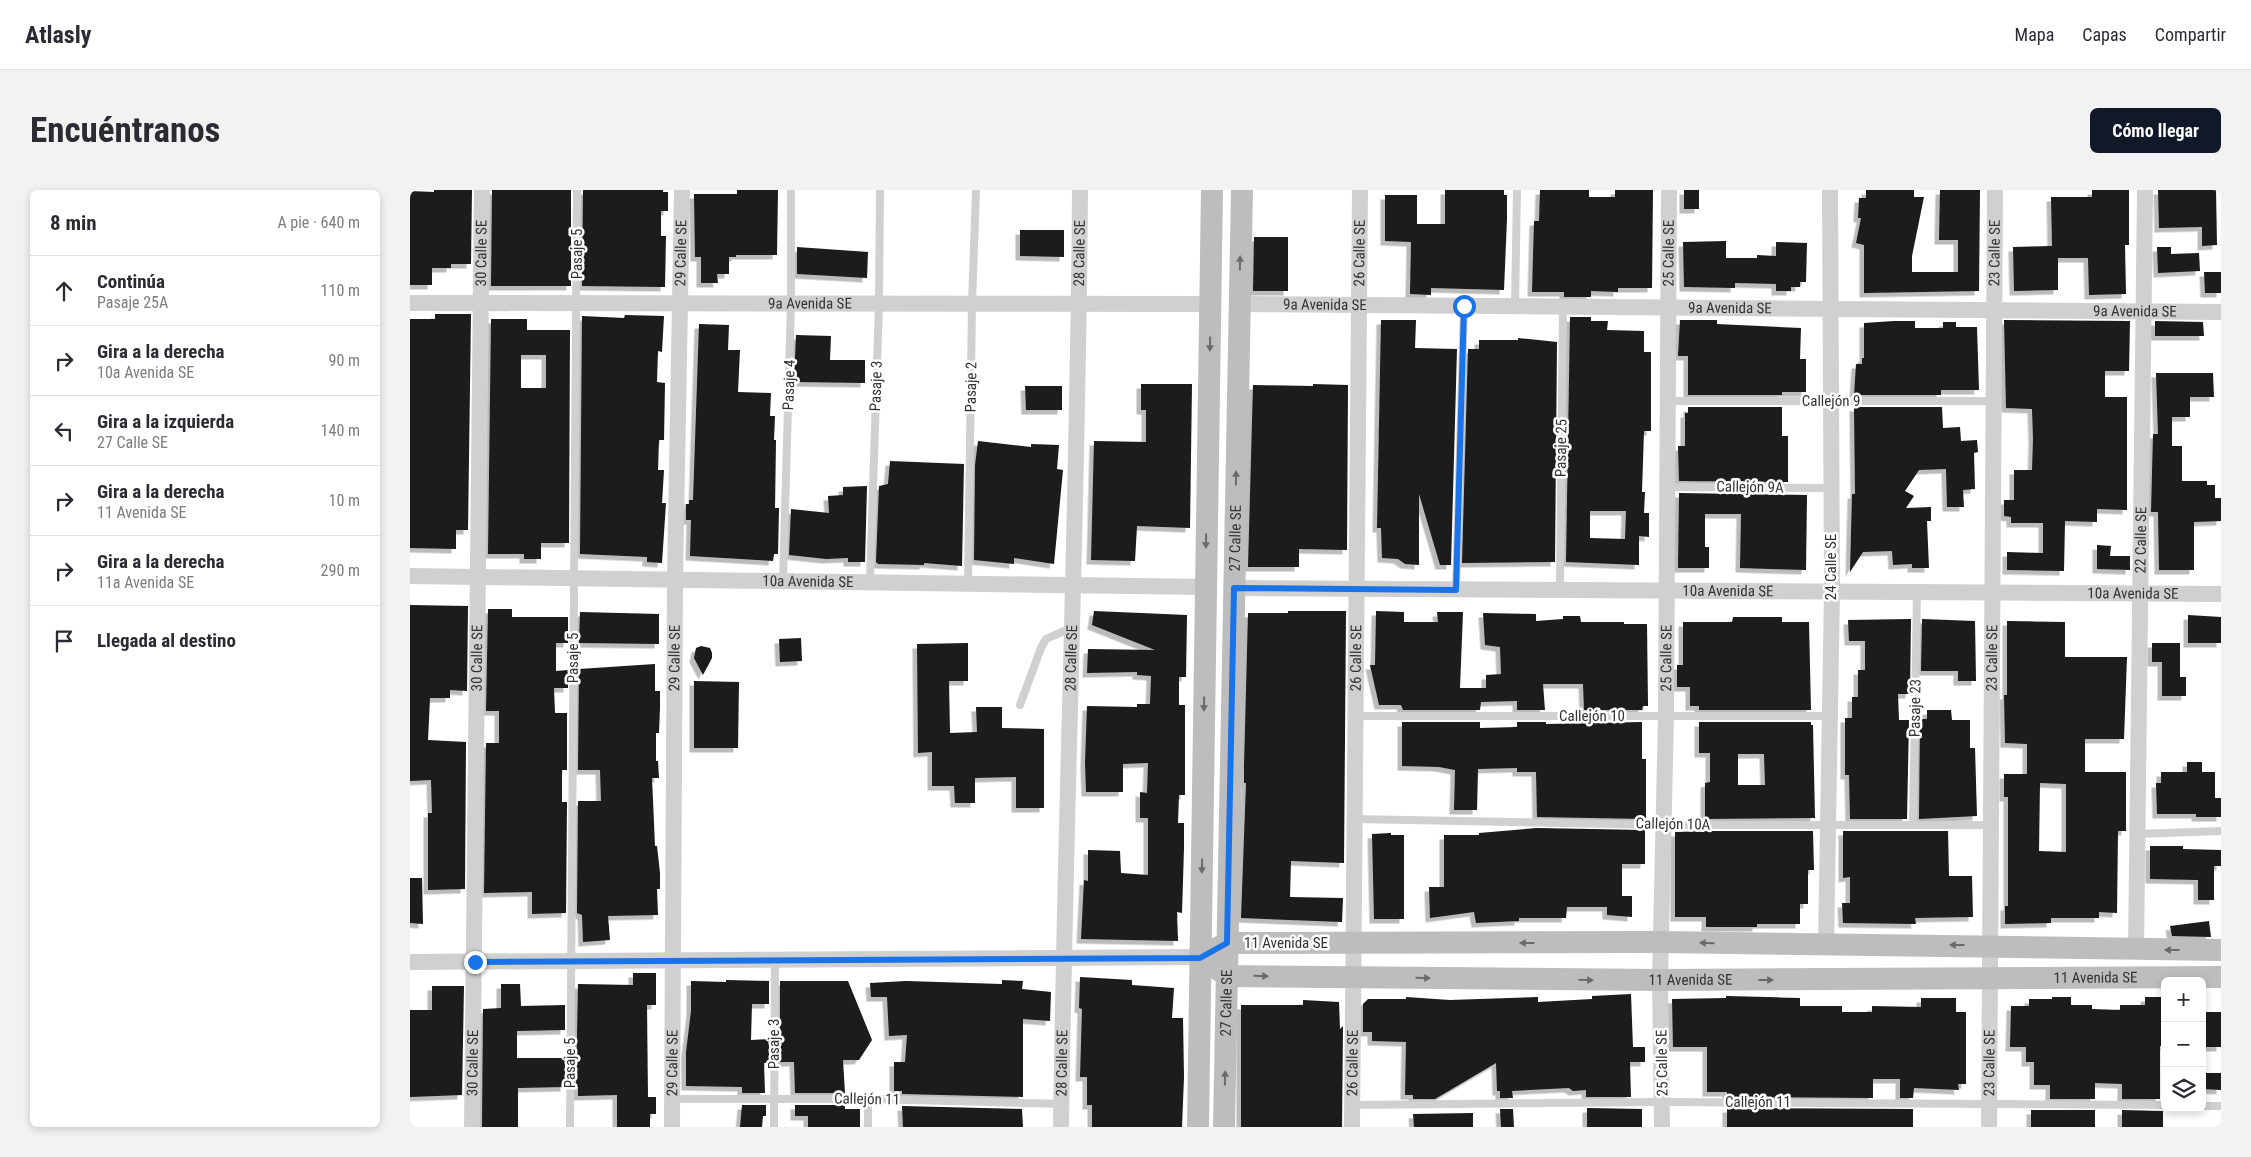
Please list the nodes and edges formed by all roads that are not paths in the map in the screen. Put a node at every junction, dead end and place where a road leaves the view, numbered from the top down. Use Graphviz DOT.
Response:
graph roads {
  1 [pos="482,190"];
  2 [pos="577,190"];
  3 [pos="682,190"];
  4 [pos="791,190"];
  5 [pos="880,190"];
  6 [pos="976,190"];
  7 [pos="1080,190"];
  8 [pos="1212,190"];
  9 [pos="1242,190"];
  10 [pos="1360,190"];
  11 [pos="1517,190"];
  12 [pos="1670,190"];
  13 [pos="1830,190"];
  14 [pos="1995,190"];
  15 [pos="2145,190"];
  16 [pos="410,303"];
  17 [pos="482,303"];
  18 [pos="576,303"];
  19 [pos="680,303"];
  20 [pos="791,303"];
  21 [pos="879,303"];
  22 [pos="972,304"];
  23 [pos="1080,304"];
  24 [pos="1210,304"];
  25 [pos="1240,304"];
  26 [pos="1359,305"];
  27 [pos="1464,306"];
  28 [pos="1515,306"];
  29 [pos="1563,307"];
  30 [pos="1669,307"];
  31 [pos="1831,309"];
  32 [pos="1994,310"];
  33 [pos="2143,311"];
  34 [pos="2221,312"];
  35 [pos="1669,401"];
  36 [pos="1993,401"];
  37 [pos="1831,402"];
  38 [pos="1668,487"];
  39 [pos="1831,488"];
  40 [pos="410,576"];
  41 [pos="478,576"];
  42 [pos="574,578"];
  43 [pos="675,579"];
  44 [pos="783,581"];
  45 [pos="870,582"];
  46 [pos="968,583"];
  47 [pos="1073,585"];
  48 [pos="1206,587"];
  49 [pos="1234,588"];
  50 [pos="1560,588"];
  51 [pos="1355,589"];
  52 [pos="1456,590"];
  53 [pos="1666,590"];
  54 [pos="1832,591"];
  55 [pos="1917,593"];
  56 [pos="2140,593"];
  57 [pos="1992,594"];
  58 [pos="2221,594"];
  59 [pos="1071,628"];
  60 [pos="1020,705"];
  61 [pos="1354,716"];
  62 [pos="1666,716"];
  63 [pos="1830,716"];
  64 [pos="1354,819"];
  65 [pos="1663,824"];
  66 [pos="1913,824"];
  67 [pos="1827,825"];
  68 [pos="1991,825"];
  69 [pos="2221,831"];
  70 [pos="2137,834"];
  71 [pos="1661,942"];
  72 [pos="1227,943"];
  73 [pos="1353,944"];
  74 [pos="1826,945"];
  75 [pos="1990,945"];
  76 [pos="2136,950"];
  77 [pos="2221,950"];
  78 [pos="1063,958"];
  79 [pos="1200,958"];
  80 [pos="775,960"];
  81 [pos="571,961"];
  82 [pos="674,961"];
  83 [pos="410,962"];
  84 [pos="475,962"];
  85 [pos="1227,976"];
  86 [pos="2221,977"];
  87 [pos="1352,978"];
  88 [pos="1990,978"];
  89 [pos="1660,980"];
  90 [pos="774,1098"];
  91 [pos="868,1099"];
  92 [pos="672,1100"];
  93 [pos="1662,1102"];
  94 [pos="1989,1103"];
  95 [pos="1062,1104"];
  96 [pos="1352,1105"];
  97 [pos="2161,1105"];
  98 [pos="2206,1106"];
  99 [pos="2221,1106"];
  100 [pos="472,1127"];
  101 [pos="570,1127"];
  102 [pos="672,1127"];
  103 [pos="774,1127"];
  104 [pos="868,1127"];
  105 [pos="1061,1127"];
  106 [pos="1198,1127"];
  107 [pos="1224,1127"];
  108 [pos="1352,1127"];
  109 [pos="1662,1127"];
  110 [pos="1989,1127"];
  1 -- 17 [label="street, 30 Calle SE"];
  2 -- 18 [label="lane, Pasaje 5"];
  3 -- 19 [label="street, 29 Calle SE"];
  4 -- 20 [label="lane, Pasaje 4"];
  5 -- 21 [label="lane, Pasaje 3"];
  6 -- 22 [label="lane, Pasaje 2"];
  7 -- 23 [label="street, 28 Calle SE"];
  8 -- 24 [label="street, 27 Calle SE"];
  25 -- 9 [label="street, 27 Calle SE, one-way"];
  10 -- 26 [label="street, 26 Calle SE"];
  11 -- 28 [label="lane"];
  12 -- 30 [label="street, 25 Calle SE"];
  13 -- 31 [label="street, 24 Calle SE"];
  14 -- 32 [label="street, 23 Calle SE"];
  15 -- 33 [label="street, 22 Calle SE"];
  16 -- 17 [label="street, 9a Avenida SE"];
  17 -- 18 [label="street, 9a Avenida SE"];
  17 -- 41 [label="street, 30 Calle SE"];
  18 -- 19 [label="street, 9a Avenida SE"];
  18 -- 42 [label="lane, Pasaje 5"];
  19 -- 20 [label="street, 9a Avenida SE"];
  19 -- 43 [label="street, 29 Calle SE"];
  20 -- 21 [label="street, 9a Avenida SE"];
  20 -- 44 [label="lane, Pasaje 4"];
  21 -- 22 [label="street, 9a Avenida SE"];
  21 -- 45 [label="lane, Pasaje 3"];
  22 -- 23 [label="street, 9a Avenida SE"];
  22 -- 46 [label="lane, Pasaje 2"];
  23 -- 24 [label="street, 9a Avenida SE"];
  23 -- 47 [label="street, 28 Calle SE"];
  24 -- 48 [label="street, 27 Calle SE, one-way"];
  25 -- 26 [label="street, 9a Avenida SE"];
  49 -- 25 [label="street, 27 Calle SE, one-way"];
  26 -- 27 [label="street, 9a Avenida SE"];
  26 -- 51 [label="street, 26 Calle SE"];
  27 -- 28 [label="street, 9a Avenida SE"];
  27 -- 52 [label="lane"];
  28 -- 29 [label="street, 9a Avenida SE"];
  29 -- 30 [label="street, 9a Avenida SE"];
  29 -- 50 [label="lane, Pasaje 25"];
  30 -- 31 [label="street, 9a Avenida SE"];
  30 -- 35 [label="street, 25 Calle SE"];
  31 -- 32 [label="street, 9a Avenida SE"];
  31 -- 37 [label="street, 24 Calle SE"];
  32 -- 33 [label="street, 9a Avenida SE"];
  32 -- 36 [label="street, 23 Calle SE"];
  33 -- 34 [label="street, 9a Avenida SE"];
  33 -- 56 [label="street, 22 Calle SE"];
  35 -- 37 [label="lane, Callejón 9"];
  35 -- 38 [label="street, 25 Calle SE"];
  36 -- 37 [label="lane, Callejón 9"];
  36 -- 57 [label="street, 23 Calle SE"];
  37 -- 39 [label="street, 24 Calle SE"];
  38 -- 39 [label="lane, Callejón 9A"];
  38 -- 53 [label="street, 25 Calle SE"];
  39 -- 54 [label="street, 24 Calle SE"];
  40 -- 41 [label="street, 10a Avenida SE"];
  41 -- 42 [label="street, 10a Avenida SE"];
  41 -- 84 [label="street, 30 Calle SE"];
  42 -- 43 [label="street, 10a Avenida SE"];
  42 -- 81 [label="lane, Pasaje 5"];
  43 -- 44 [label="street, 10a Avenida SE"];
  43 -- 82 [label="street, 29 Calle SE"];
  44 -- 45 [label="street, 10a Avenida SE"];
  45 -- 46 [label="street, 10a Avenida SE"];
  46 -- 47 [label="street, 10a Avenida SE"];
  47 -- 48 [label="street, 10a Avenida SE"];
  47 -- 59 [label="street, 28 Calle SE"];
  48 -- 79 [label="street, 27 Calle SE, one-way"];
  49 -- 51 [label="street, 10a Avenida SE"];
  49 -- 72 [label="street, 27 Calle SE"];
  50 -- 52 [label="street, 10a Avenida SE"];
  50 -- 53 [label="street, 10a Avenida SE"];
  51 -- 52 [label="street, 10a Avenida SE"];
  51 -- 61 [label="street, 26 Calle SE"];
  53 -- 54 [label="street, 10a Avenida SE"];
  53 -- 62 [label="street, 25 Calle SE"];
  54 -- 55 [label="street, 10a Avenida SE"];
  54 -- 63 [label="street, 24 Calle SE"];
  55 -- 57 [label="street, 10a Avenida SE"];
  55 -- 66 [label="lane, Pasaje 23"];
  56 -- 57 [label="street, 10a Avenida SE"];
  56 -- 58 [label="street, 10a Avenida SE"];
  56 -- 70 [label="street, 22 Calle SE"];
  57 -- 68 [label="street, 23 Calle SE"];
  59 -- 60 [label="lane"];
  59 -- 78 [label="street, 28 Calle SE"];
  61 -- 62 [label="lane, Callejón 10"];
  61 -- 64 [label="street, 26 Calle SE"];
  62 -- 63 [label="lane, Callejón 10"];
  62 -- 65 [label="street, 25 Calle SE"];
  63 -- 67 [label="street, 24 Calle SE"];
  64 -- 65 [label="lane, Callejón 10A"];
  64 -- 73 [label="street, 26 Calle SE"];
  65 -- 67 [label="lane, Callejón 10A"];
  65 -- 71 [label="street, 25 Calle SE"];
  66 -- 67 [label="lane, Callejón 10A"];
  66 -- 68 [label="lane, Callejón 10A"];
  67 -- 74 [label="street, 24 Calle SE"];
  68 -- 75 [label="street, 23 Calle SE"];
  69 -- 70 [label="lane"];
  70 -- 76 [label="street, 22 Calle SE"];
  71 -- 73 [label="street, 11 Avenida SE, one-way"];
  74 -- 71 [label="street, 11 Avenida SE, one-way"];
  71 -- 89 [label="street, 25 Calle SE"];
  72 -- 73 [label="street, 11 Avenida SE"];
  72 -- 79 [label="street, 11 Avenida SE"];
  72 -- 85 [label="street, 27 Calle SE"];
  73 -- 87 [label="street, 26 Calle SE"];
  75 -- 74 [label="street, 11 Avenida SE, one-way"];
  75 -- 76 [label="street, 11 Avenida SE"];
  75 -- 88 [label="street, 23 Calle SE"];
  77 -- 76 [label="street, 11 Avenida SE, one-way"];
  78 -- 79 [label="street"];
  78 -- 80 [label="street"];
  78 -- 95 [label="street, 28 Calle SE"];
  79 -- 85 [label="street"];
  79 -- 106 [label="street, 27 Calle SE"];
  80 -- 82 [label="street"];
  80 -- 90 [label="lane, Pasaje 3"];
  81 -- 82 [label="street"];
  81 -- 84 [label="street"];
  81 -- 101 [label="lane, Pasaje 5"];
  82 -- 92 [label="street, 29 Calle SE"];
  83 -- 84 [label="street"];
  84 -- 100 [label="street, 30 Calle SE"];
  85 -- 87 [label="street, 11 Avenida SE, one-way"];
  107 -- 85 [label="street, 27 Calle SE, one-way"];
  86 -- 88 [label="street, 11 Avenida SE"];
  87 -- 89 [label="street, 11 Avenida SE, one-way"];
  87 -- 96 [label="street, 26 Calle SE"];
  89 -- 88 [label="street, 11 Avenida SE, one-way"];
  88 -- 94 [label="street, 23 Calle SE"];
  89 -- 93 [label="street, 25 Calle SE"];
  90 -- 91 [label="lane, Callejón 11"];
  90 -- 92 [label="lane, Callejón 11"];
  90 -- 103 [label="lane, Pasaje 3"];
  91 -- 95 [label="lane, Callejón 11"];
  91 -- 104 [label="lane"];
  92 -- 102 [label="street, 29 Calle SE"];
  93 -- 94 [label="lane, Callejón 11"];
  93 -- 96 [label="lane, Callejón 11"];
  93 -- 109 [label="street, 25 Calle SE"];
  94 -- 97 [label="lane, Callejón 11"];
  94 -- 110 [label="street, 23 Calle SE"];
  95 -- 105 [label="street, 28 Calle SE"];
  96 -- 108 [label="street, 26 Calle SE"];
  98 -- 99 [label="lane"];
}
